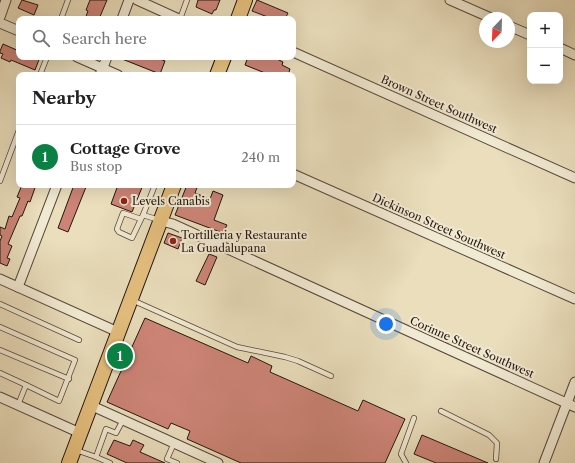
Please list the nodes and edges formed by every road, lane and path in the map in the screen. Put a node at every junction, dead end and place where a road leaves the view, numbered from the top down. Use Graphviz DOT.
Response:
graph roads {
  1 [pos="6,0"];
  2 [pos="68,0"];
  3 [pos="129,0"];
  4 [pos="137,0"];
  5 [pos="187,0"];
  6 [pos="245,0"];
  7 [pos="450,0"];
  8 [pos="479,13"];
  9 [pos="62,16"];
  10 [pos="123,16"];
  11 [pos="173,16"];
  12 [pos="181,16"];
  13 [pos="239,16"];
  14 [pos="0,17"];
  15 [pos="0,23"];
  16 [pos="515,29"];
  17 [pos="16,30"];
  18 [pos="527,34"];
  19 [pos="563,49"];
  20 [pos="296,53"];
  21 [pos="575,55"];
  22 [pos="46,60"];
  23 [pos="83,60"];
  24 [pos="106,60"];
  25 [pos="223,60"];
  26 [pos="41,72"];
  27 [pos="102,72"];
  28 [pos="218,72"];
  29 [pos="16,138"];
  30 [pos="296,175"];
  31 [pos="575,178"];
  32 [pos="0,181"];
  33 [pos="56,188"];
  34 [pos="154,188"];
  35 [pos="173,188"];
  36 [pos="142,217"];
  37 [pos="161,221"];
  38 [pos="0,279"];
  39 [pos="18,287"];
  40 [pos="131,299"];
  41 [pos="575,299"];
  42 [pos="0,304"];
  43 [pos="0,327"];
  44 [pos="118,332"];
  45 [pos="80,340"];
  46 [pos="0,350"];
  47 [pos="0,373"];
  48 [pos="331,376"];
  49 [pos="69,379"];
  50 [pos="575,382"];
  51 [pos="26,385"];
  52 [pos="0,398"];
  53 [pos="18,405"];
  54 [pos="90,405"];
  55 [pos="571,405"];
  56 [pos="441,411"];
  57 [pos="414,418"];
  58 [pos="123,420"];
  59 [pos="80,433"];
  60 [pos="174,443"];
  61 [pos="74,449"];
  62 [pos="96,457"];
  63 [pos="496,459"];
  64 [pos="69,463"];
  65 [pos="110,463"];
  66 [pos="177,463"];
  67 [pos="218,463"];
  68 [pos="406,463"];
  69 [pos="544,463"];
  1 -- 14 [label="street"];
  2 -- 9 [label="lane"];
  3 -- 10 [label="street"];
  4 -- 11 [label="street"];
  5 -- 12 [label="lane"];
  6 -- 13 [label="main road"];
  7 -- 8 [label="street"];
  15 -- 17 [label="street"];
  16 -- 18 [label="street"];
  19 -- 21 [label="street"];
  20 -- 31 [label="street, Brown Street Southwest"];
  22 -- 26 [label="lane"];
  23 -- 27 [label="street"];
  24 -- 27 [label="street"];
  25 -- 28 [label="main road"];
  29 -- 32 [label="lane"];
  30 -- 41 [label="street, Dickinson Street Southwest"];
  33 -- 39 [label="street"];
  34 -- 36 [label="lane"];
  35 -- 37 [label="main road"];
  36 -- 36 [label="lane"];
  36 -- 37 [label="lane"];
  37 -- 40 [label="main road"];
  37 -- 55 [label="street, Corinne Street Southwest"];
  38 -- 39 [label="street"];
  39 -- 44 [label="street"];
  40 -- 44 [label="main road"];
  40 -- 48 [label="lane"];
  42 -- 45 [label="lane"];
  43 -- 49 [label="lane"];
  44 -- 54 [label="main road"];
  46 -- 49 [label="lane"];
  47 -- 51 [label="lane"];
  49 -- 51 [label="lane"];
  50 -- 55 [label="street"];
  51 -- 53 [label="lane"];
  52 -- 53 [label="street"];
  53 -- 59 [label="street"];
  54 -- 58 [label="street"];
  54 -- 59 [label="main road"];
  55 -- 69 [label="street"];
  56 -- 63 [label="lane"];
  57 -- 68 [label="lane"];
  58 -- 60 [label="street"];
  58 -- 62 [label="lane"];
  59 -- 61 [label="main road"];
  60 -- 66 [label="lane"];
  60 -- 67 [label="street"];
  61 -- 62 [label="lane"];
  61 -- 64 [label="main road"];
  62 -- 65 [label="lane"];
}
